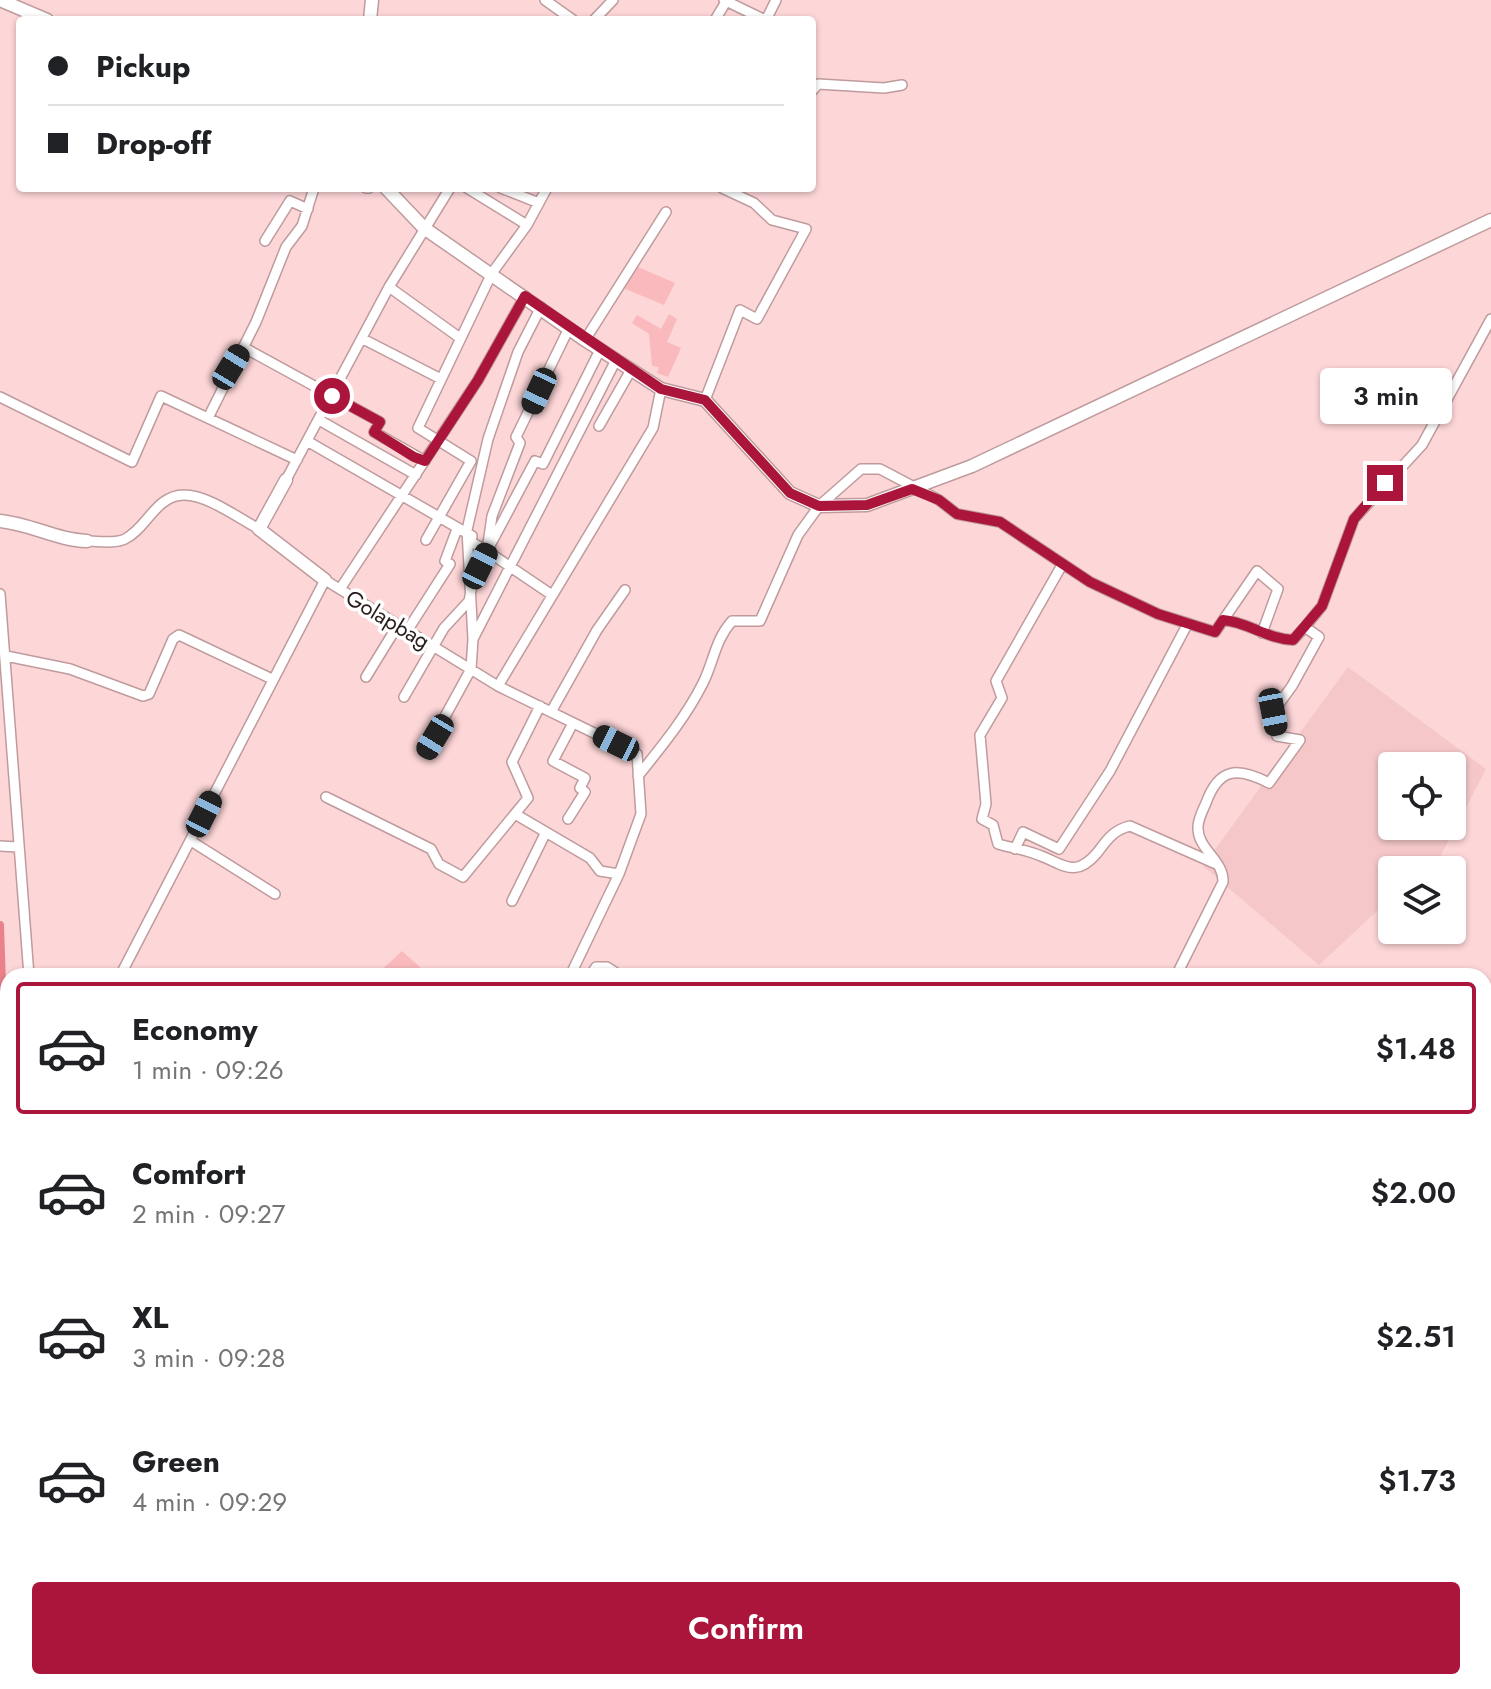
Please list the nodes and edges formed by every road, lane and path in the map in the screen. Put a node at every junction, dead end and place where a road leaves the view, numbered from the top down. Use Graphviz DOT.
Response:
graph roads {
  1 [pos="0,0"];
  2 [pos="545,0"];
  3 [pos="613,0"];
  4 [pos="726,1"];
  5 [pos="27,5"];
  6 [pos="567,16"];
  7 [pos="598,16"];
  8 [pos="758,16"];
  9 [pos="902,85"];
  10 [pos="816,86"];
  11 [pos="313,192"];
  12 [pos="390,192"];
  13 [pos="447,192"];
  14 [pos="473,192"];
  15 [pos="511,192"];
  16 [pos="545,192"];
  17 [pos="731,192"];
  18 [pos="539,203"];
  19 [pos="308,209"];
  20 [pos="666,212"];
  21 [pos="1491,220"];
  22 [pos="527,225"];
  23 [pos="424,228"];
  24 [pos="265,241"];
  25 [pos="492,273"];
  26 [pos="389,287"];
  27 [pos="525,296"];
  28 [pos="541,307"];
  29 [pos="1491,319"];
  30 [pos="569,328"];
  31 [pos="460,338"];
  32 [pos="363,339"];
  33 [pos="585,340"];
  34 [pos="243,347"];
  35 [pos="600,350"];
  36 [pos="616,360"];
  37 [pos="631,370"];
  38 [pos="441,379"];
  39 [pos="661,389"];
  40 [pos="332,396"];
  41 [pos="0,397"];
  42 [pos="705,400"];
  43 [pos="208,418"];
  44 [pos="319,420"];
  45 [pos="599,426"];
  46 [pos="437,440"];
  47 [pos="307,441"];
  48 [pos="297,460"];
  49 [pos="425,461"];
  50 [pos="416,475"];
  51 [pos="286,480"];
  52 [pos="912,489"];
  53 [pos="402,494"];
  54 [pos="819,506"];
  55 [pos="439,519"];
  56 [pos="0,521"];
  57 [pos="259,529"];
  58 [pos="462,532"];
  59 [pos="426,540"];
  60 [pos="87,541"];
  61 [pos="487,551"];
  62 [pos="1062,565"];
  63 [pos="510,566"];
  64 [pos="325,580"];
  65 [pos="340,589"];
  66 [pos="625,590"];
  67 [pos="0,594"];
  68 [pos="552,595"];
  69 [pos="469,601"];
  70 [pos="1223,620"];
  71 [pos="1188,623"];
  72 [pos="1305,627"];
  73 [pos="403,628"];
  74 [pos="1262,633"];
  75 [pos="473,639"];
  76 [pos="433,646"];
  77 [pos="6,656"];
  78 [pos="471,669"];
  79 [pos="366,677"];
  80 [pos="272,679"];
  81 [pos="498,686"];
  82 [pos="404,697"];
  83 [pos="540,706"];
  84 [pos="551,712"];
  85 [pos="573,723"];
  86 [pos="426,751"];
  87 [pos="638,776"];
  88 [pos="326,797"];
  89 [pos="515,814"];
  90 [pos="568,819"];
  91 [pos="546,832"];
  92 [pos="191,841"];
  93 [pos="2,846"];
  94 [pos="18,847"];
  95 [pos="1015,849"];
  96 [pos="1220,866"];
  97 [pos="619,874"];
  98 [pos="275,894"];
  99 [pos="512,901"];
  100 [pos="28,968"];
  101 [pos="124,968"];
  102 [pos="574,968"];
  103 [pos="1180,968"];
  1 -- 5 [label="street"];
  2 -- 6 [label="street"];
  3 -- 7 [label="street"];
  4 -- 8 [label="street"];
  9 -- 10 [label="street"];
  11 -- 19 [label="street"];
  12 -- 23 [label="street"];
  13 -- 23 [label="street"];
  14 -- 22 [label="street"];
  15 -- 18 [label="street"];
  16 -- 18 [label="street"];
  17 -- 42 [label="street"];
  18 -- 22 [label="street"];
  19 -- 24 [label="street"];
  19 -- 34 [label="street"];
  20 -- 33 [label="street"];
  21 -- 52 [label="street"];
  22 -- 25 [label="street"];
  23 -- 25 [label="street"];
  23 -- 26 [label="street"];
  25 -- 27 [label="street"];
  25 -- 31 [label="street"];
  26 -- 31 [label="street"];
  26 -- 32 [label="street"];
  27 -- 28 [label="street"];
  27 -- 46 [label="street"];
  28 -- 30 [label="street"];
  28 -- 58 [label="street"];
  29 -- 72 [label="street"];
  30 -- 33 [label="street"];
  30 -- 61 [label="street"];
  31 -- 38 [label="street"];
  32 -- 38 [label="street"];
  32 -- 40 [label="street"];
  33 -- 35 [label="street"];
  34 -- 40 [label="street"];
  34 -- 43 [label="street"];
  35 -- 36 [label="street"];
  35 -- 61 [label="street"];
  36 -- 37 [label="street"];
  36 -- 63 [label="street"];
  37 -- 39 [label="street"];
  37 -- 45 [label="street"];
  38 -- 46 [label="street"];
  39 -- 42 [label="street"];
  39 -- 68 [label="street"];
  40 -- 44 [label="street"];
  40 -- 49 [label="street"];
  41 -- 43 [label="street"];
  42 -- 54 [label="street"];
  43 -- 48 [label="street"];
  44 -- 47 [label="street"];
  44 -- 50 [label="street"];
  46 -- 49 [label="street"];
  46 -- 55 [label="street"];
  47 -- 48 [label="street"];
  47 -- 53 [label="street"];
  48 -- 51 [label="street"];
  49 -- 50 [label="street"];
  50 -- 53 [label="street"];
  51 -- 57 [label="street"];
  52 -- 54 [label="street"];
  52 -- 54 [label="street"];
  52 -- 62 [label="street"];
  53 -- 55 [label="street"];
  53 -- 65 [label="street"];
  54 -- 87 [label="street"];
  55 -- 58 [label="street"];
  55 -- 59 [label="street"];
  56 -- 60 [label="street"];
  57 -- 60 [label="street"];
  57 -- 64 [label="street"];
  58 -- 61 [label="street"];
  58 -- 69 [label="street"];
  58 -- 73 [label="street"];
  61 -- 63 [label="street"];
  61 -- 69 [label="street"];
  62 -- 71 [label="street"];
  62 -- 95 [label="street"];
  63 -- 68 [label="street"];
  63 -- 75 [label="street"];
  64 -- 65 [label="street, Golapbag"];
  64 -- 80 [label="street, Golapbag"];
  65 -- 73 [label="street, Golapbag"];
  66 -- 84 [label="street"];
  67 -- 77 [label="street"];
  68 -- 81 [label="street"];
  69 -- 75 [label="street"];
  69 -- 76 [label="street"];
  70 -- 71 [label="street"];
  70 -- 74 [label="street"];
  70 -- 74 [label="street"];
  71 -- 95 [label="street"];
  72 -- 74 [label="street"];
  72 -- 96 [label="street"];
  73 -- 76 [label="street, Golapbag"];
  73 -- 79 [label="street"];
  75 -- 78 [label="street"];
  76 -- 78 [label="street, Golapbag"];
  76 -- 82 [label="street"];
  77 -- 80 [label="street"];
  77 -- 94 [label="street"];
  78 -- 81 [label="street, Golapbag"];
  78 -- 86 [label="street"];
  80 -- 92 [label="street, Golapbag"];
  81 -- 83 [label="street, Golapbag"];
  83 -- 84 [label="street, Golapbag"];
  83 -- 89 [label="street"];
  84 -- 85 [label="street, Golapbag"];
  85 -- 87 [label="street, Golapbag"];
  85 -- 90 [label="street"];
  87 -- 97 [label="street, Golapbag"];
  88 -- 89 [label="street"];
  89 -- 91 [label="street"];
  91 -- 97 [label="street"];
  91 -- 99 [label="street"];
  92 -- 98 [label="street"];
  92 -- 101 [label="street, Golapbag"];
  93 -- 94 [label="street"];
  94 -- 100 [label="street"];
  95 -- 96 [label="street"];
  96 -- 103 [label="street"];
  97 -- 102 [label="street, Golapbag"];
}
